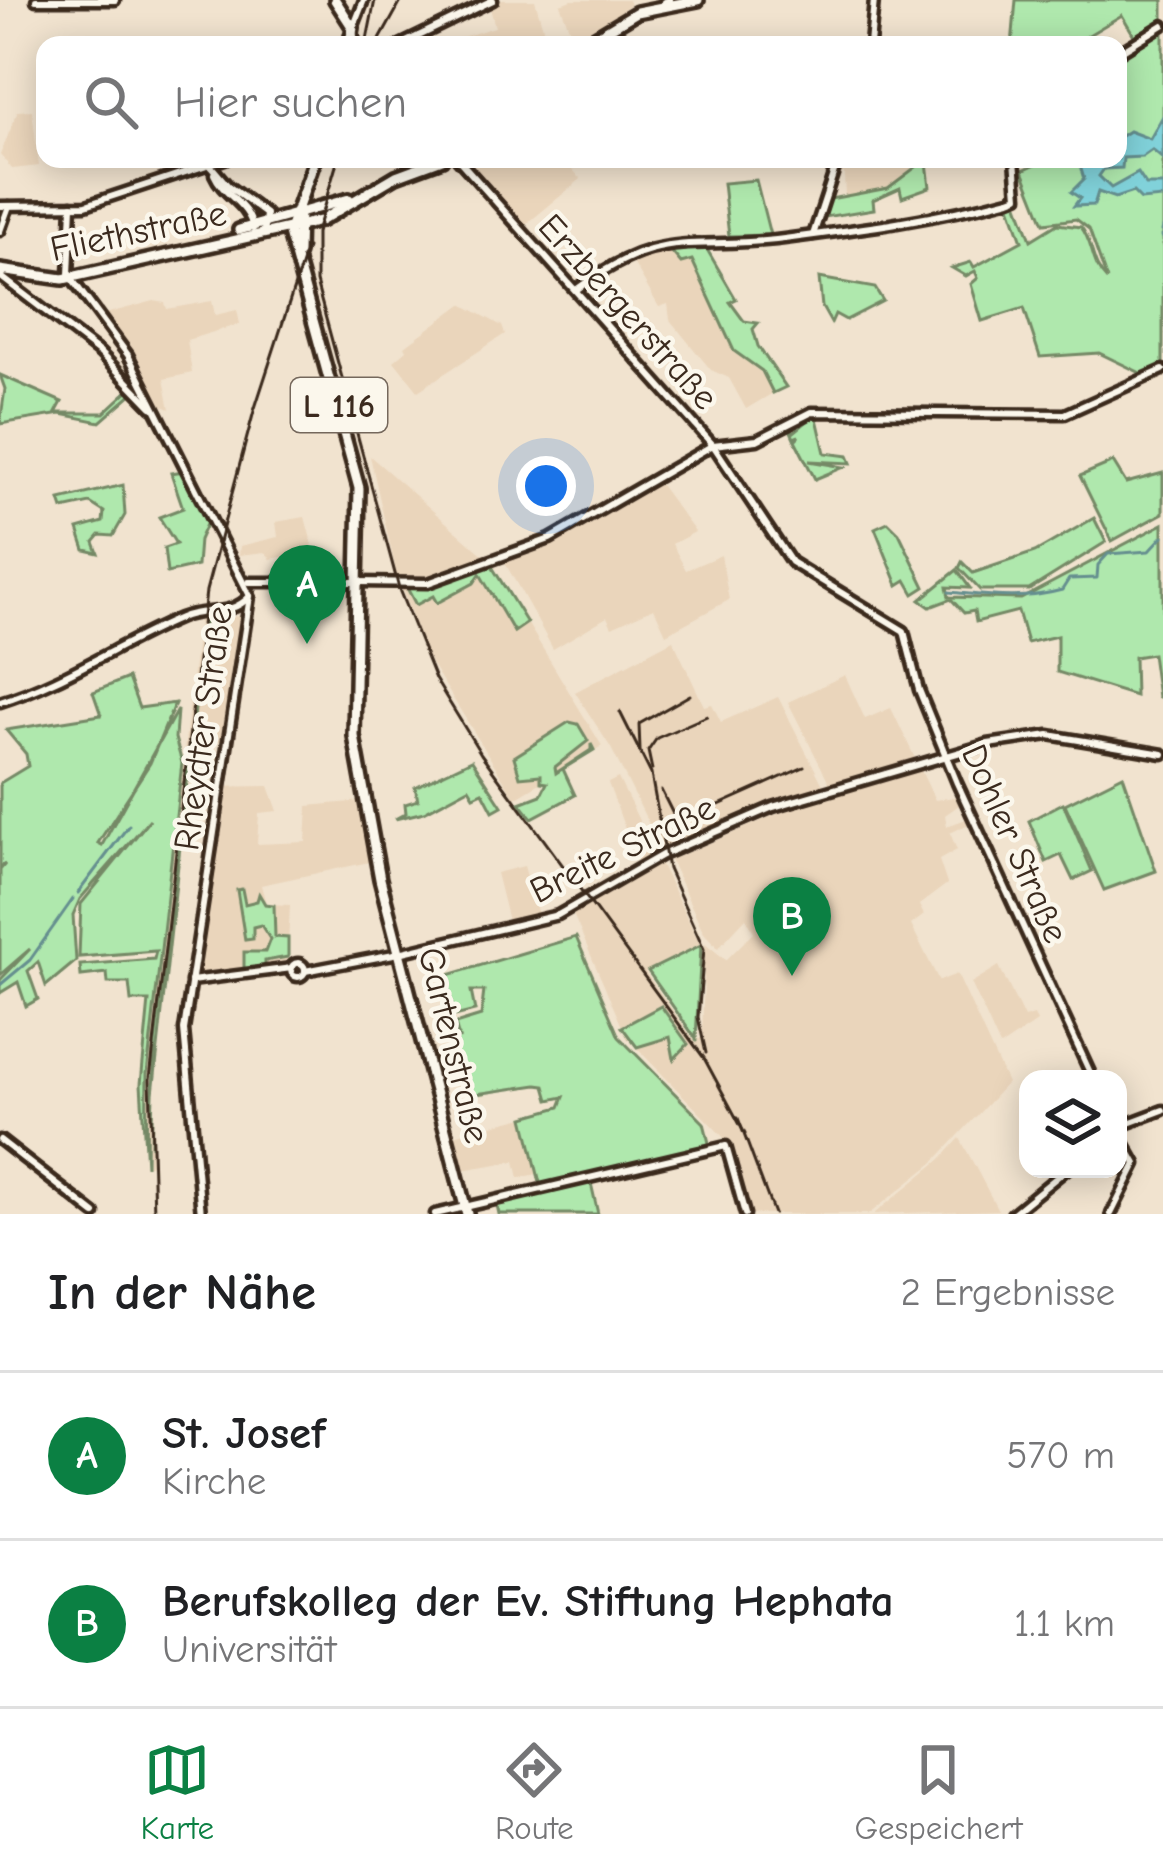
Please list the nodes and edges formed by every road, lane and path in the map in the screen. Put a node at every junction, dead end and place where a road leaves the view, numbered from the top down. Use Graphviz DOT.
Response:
graph roads {
  1 [pos="36,0"];
  2 [pos="115,0"];
  3 [pos="333,0"];
  4 [pos="364,0"];
  5 [pos="493,0"];
  6 [pos="698,0"];
  7 [pos="874,0"];
  8 [pos="669,1"];
  9 [pos="360,12"];
  10 [pos="347,14"];
  11 [pos="1163,26"];
  12 [pos="351,36"];
  13 [pos="353,36"];
  14 [pos="355,36"];
  15 [pos="419,36"];
  16 [pos="590,36"];
  17 [pos="595,36"];
  18 [pos="871,36"];
  19 [pos="1127,48"];
  20 [pos="200,168"];
  21 [pos="211,168"];
  22 [pos="213,168"];
  23 [pos="312,168"];
  24 [pos="411,168"];
  25 [pos="418,168"];
  26 [pos="466,168"];
  27 [pos="835,168"];
  28 [pos="1016,168"];
  29 [pos="72,205"];
  30 [pos="4,206"];
  31 [pos="268,218"];
  32 [pos="295,218"];
  33 [pos="257,229"];
  34 [pos="0,231"];
  35 [pos="813,235"];
  36 [pos="0,270"];
  37 [pos="69,272"];
  38 [pos="85,273"];
  39 [pos="576,290"];
  40 [pos="83,293"];
  41 [pos="1163,370"];
  42 [pos="147,397"];
  43 [pos="713,445"];
  44 [pos="246,582"];
  45 [pos="269,582"];
  46 [pos="357,582"];
  47 [pos="250,596"];
  48 [pos="899,626"];
  49 [pos="0,702"];
  50 [pos="1163,754"];
  51 [pos="946,755"];
  52 [pos="401,952"];
  53 [pos="191,981"];
  54 [pos="1089,1070"];
  55 [pos="1163,1110"];
  56 [pos="1127,1126"];
  57 [pos="0,1140"];
  58 [pos="1127,1146"];
  59 [pos="1055,1178"];
  60 [pos="468,1211"];
  61 [pos="95,1214"];
  62 [pos="201,1214"];
  63 [pos="435,1214"];
  64 [pos="745,1214"];
  65 [pos="1012,1214"];
  66 [pos="1111,1214"];
  1 -- 2 [label="main road"];
  3 -- 10 [label="main road"];
  3 -- 12 [label="main road"];
  4 -- 9 [label="main road"];
  5 -- 15 [label="main road"];
  6 -- 17 [label="main road"];
  7 -- 18 [label="main road"];
  8 -- 16 [label="main road"];
  9 -- 10 [label="main road"];
  9 -- 14 [label="main road"];
  10 -- 13 [label="main road"];
  11 -- 19 [label="main road"];
  20 -- 29 [label="main road"];
  21 -- 33 [label="main road"];
  22 -- 31 [label="main road"];
  23 -- 32 [label="main road, L 116"];
  24 -- 32 [label="main road"];
  25 -- 32 [label="main road"];
  26 -- 39 [label="main road, Erzbergerstraße"];
  27 -- 35 [label="main road"];
  28 -- 35 [label="main road"];
  29 -- 30 [label="main road"];
  29 -- 37 [label="main road"];
  30 -- 34 [label="main road"];
  31 -- 32 [label="main road, Fliethstraße"];
  31 -- 33 [label="main road, Fliethstraße"];
  32 -- 33 [label="main road, Fliethstraße"];
  32 -- 46 [label="main road, L 116"];
  33 -- 38 [label="main road, Fliethstraße"];
  35 -- 39 [label="main road"];
  36 -- 37 [label="main road, Fliethstraße"];
  36 -- 42 [label="main road, Rheydter Straße"];
  37 -- 38 [label="main road, Fliethstraße"];
  37 -- 40 [label="main road, Rheydter Straße"];
  38 -- 40 [label="main road"];
  39 -- 43 [label="main road, Erzbergerstraße"];
  40 -- 42 [label="main road, Rheydter Straße"];
  41 -- 43 [label="main road"];
  42 -- 44 [label="main road, Rheydter Straße"];
  43 -- 46 [label="main road"];
  43 -- 48 [label="main road, Erzbergerstraße"];
  44 -- 45 [label="main road"];
  44 -- 47 [label="main road, Rheydter Straße"];
  45 -- 46 [label="main road"];
  45 -- 47 [label="main road"];
  46 -- 52 [label="main road, Gartenstraße / L 116"];
  47 -- 49 [label="main road"];
  47 -- 53 [label="main road, Rheydter Straße"];
  48 -- 51 [label="main road, Dohler Straße"];
  50 -- 51 [label="main road, Breite Straße"];
  51 -- 52 [label="main road, Breite Straße"];
  51 -- 54 [label="main road, Dohler Straße"];
  52 -- 53 [label="main road, Breite Straße"];
  52 -- 60 [label="main road, Gartenstraße / L 116"];
  53 -- 62 [label="main road, Rheydter Straße"];
  55 -- 56 [label="main road"];
  57 -- 61 [label="main road"];
  58 -- 66 [label="main road"];
  59 -- 65 [label="main road"];
  60 -- 63 [label="main road"];
  60 -- 64 [label="main road"];
}
